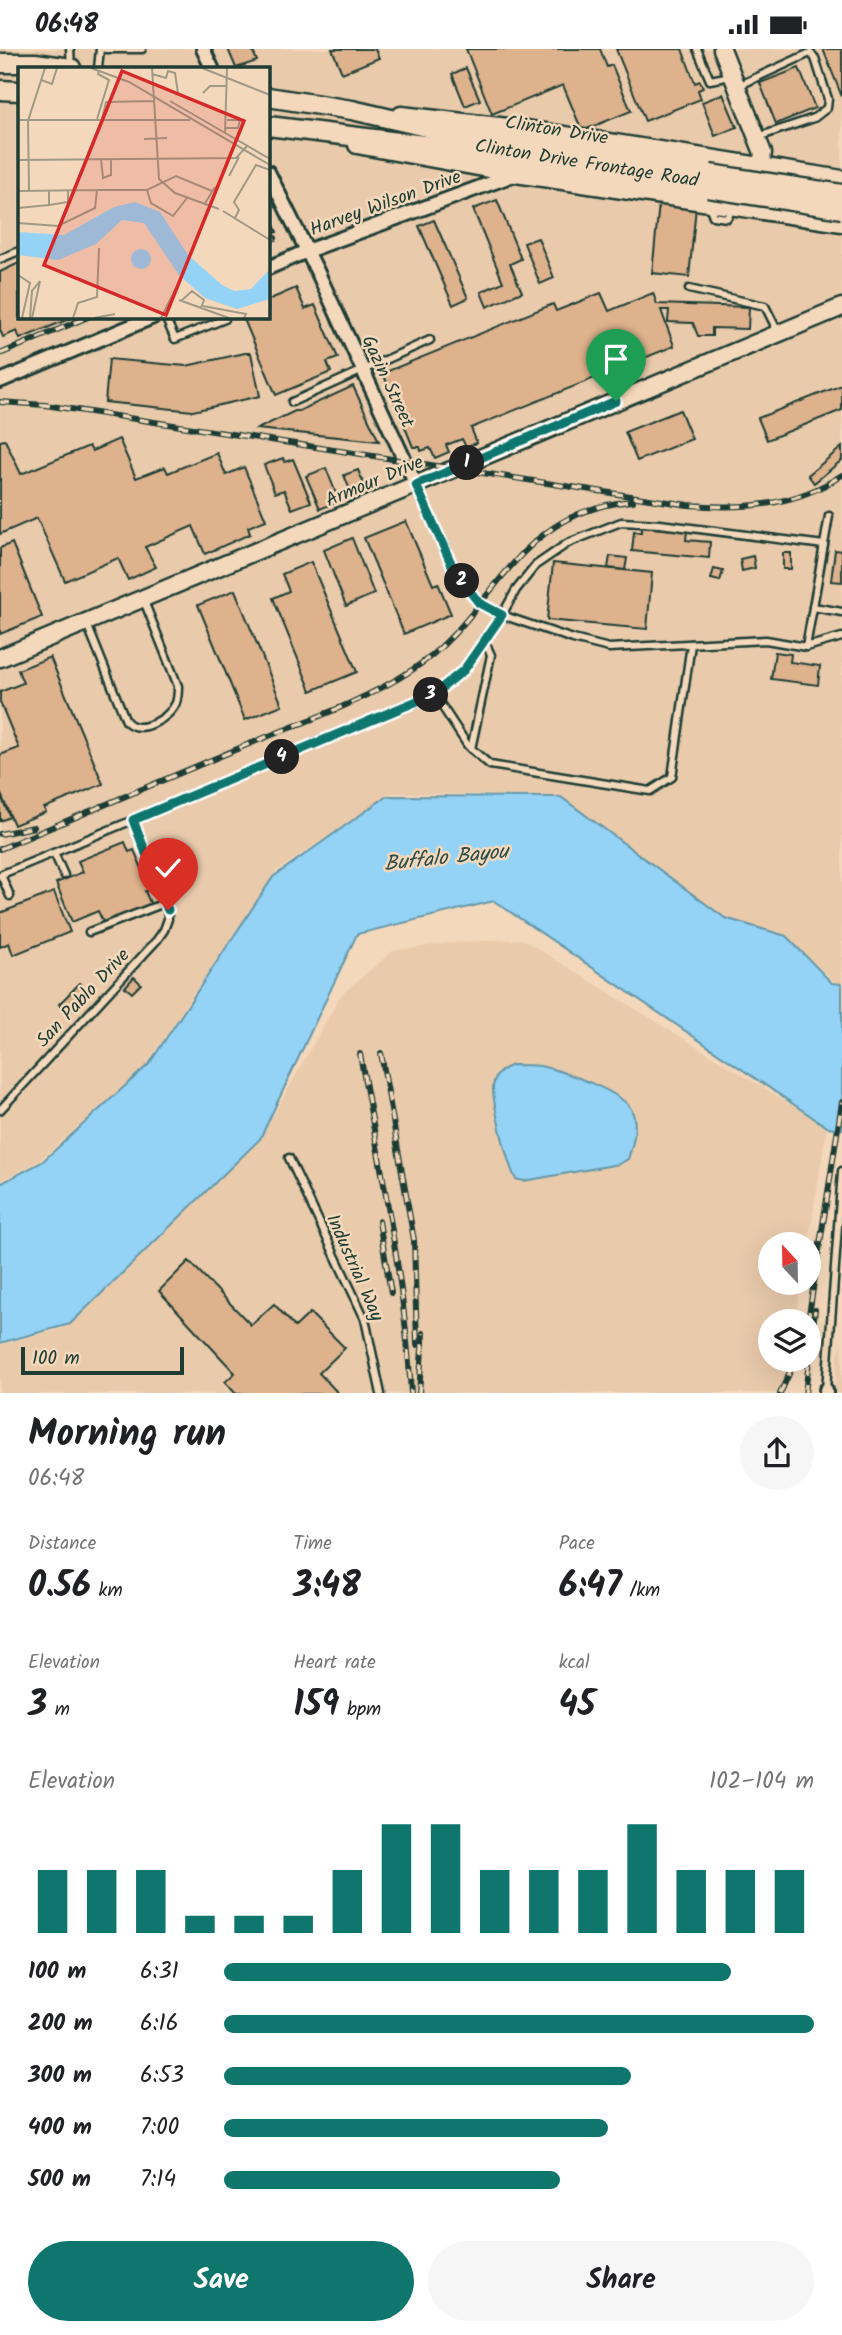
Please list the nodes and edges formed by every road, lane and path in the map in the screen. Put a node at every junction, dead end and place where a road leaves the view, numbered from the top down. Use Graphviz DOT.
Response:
graph roads {
  1 [pos="70,49"];
  2 [pos="103,49"];
  3 [pos="142,49"];
  4 [pos="203,49"];
  5 [pos="697,49"];
  6 [pos="722,49"];
  7 [pos="0,63"];
  8 [pos="64,67"];
  9 [pos="71,67"];
  10 [pos="98,67"];
  11 [pos="212,67"];
  12 [pos="735,81"];
  13 [pos="0,90"];
  14 [pos="18,91"];
  15 [pos="270,97"];
  16 [pos="352,110"];
  17 [pos="270,126"];
  18 [pos="327,134"];
  19 [pos="757,137"];
  20 [pos="760,167"];
  21 [pos="516,174"];
  22 [pos="270,176"];
  23 [pos="842,179"];
  24 [pos="709,188"];
  25 [pos="842,194"];
  26 [pos="842,209"];
  27 [pos="754,210"];
  28 [pos="842,223"];
  29 [pos="18,251"];
  30 [pos="307,251"];
  31 [pos="0,259"];
  32 [pos="270,267"];
  33 [pos="689,289"];
  34 [pos="842,307"];
  35 [pos="148,319"];
  36 [pos="166,319"];
  37 [pos="225,319"];
  38 [pos="779,334"];
  39 [pos="429,340"];
  40 [pos="363,370"];
  41 [pos="0,381"];
  42 [pos="292,402"];
  43 [pos="416,485"];
  44 [pos="829,516"];
  45 [pos="824,545"];
  46 [pos="143,599"];
  47 [pos="813,607"];
  48 [pos="842,612"];
  49 [pos="502,615"];
  50 [pos="86,622"];
  51 [pos="842,637"];
  52 [pos="484,641"];
  53 [pos="691,644"];
  54 [pos="806,647"];
  55 [pos="0,658"];
  56 [pos="434,694"];
  57 [pos="471,749"];
  58 [pos="133,820"];
  59 [pos="54,853"];
  60 [pos="1,875"];
  61 [pos="64,875"];
  62 [pos="10,896"];
  63 [pos="167,902"];
  64 [pos="89,932"];
  65 [pos="0,1110"];
  66 [pos="289,1158"];
  67 [pos="842,1171"];
  68 [pos="826,1392"];
  69 [pos="381,1393"];
  1 -- 9 [label="lane"];
  2 -- 3 [label="lane"];
  2 -- 10 [label="lane"];
  4 -- 11 [label="street"];
  5 -- 12 [label="lane"];
  6 -- 12 [label="street"];
  7 -- 8 [label="main road"];
  12 -- 19 [label="street"];
  12 -- 19 [label="lane"];
  13 -- 14 [label="main road"];
  15 -- 16 [label="main road, Clinton Drive"];
  16 -- 20 [label="street, Clinton Drive Frontage Road"];
  16 -- 24 [label="main road, Clinton Drive"];
  17 -- 18 [label="main road, Clinton Drive"];
  18 -- 21 [label="street, Clinton Drive Frontage Road"];
  18 -- 24 [label="main road, Clinton Drive"];
  19 -- 20 [label="street"];
  20 -- 23 [label="street, Clinton Drive Frontage Road"];
  20 -- 27 [label="street"];
  21 -- 24 [label="street, Clinton Drive Frontage Road"];
  21 -- 30 [label="street, Harvey Wilson Drive"];
  22 -- 30 [label="street, Gazin Street"];
  24 -- 25 [label="main road, Clinton Drive, bridge"];
  24 -- 26 [label="main road, Clinton Drive, bridge"];
  24 -- 27 [label="street, Clinton Drive Frontage Road"];
  27 -- 28 [label="street, Clinton Drive Frontage Road"];
  29 -- 31 [label="lane"];
  30 -- 32 [label="street, Harvey Wilson Drive"];
  30 -- 40 [label="street, Gazin Street"];
  33 -- 38 [label="lane"];
  34 -- 38 [label="street, Armour Drive"];
  35 -- 41 [label="street"];
  36 -- 37 [label="lane"];
  38 -- 43 [label="street, Armour Drive"];
  39 -- 40 [label="lane"];
  40 -- 42 [label="lane"];
  40 -- 43 [label="street, Gazin Street"];
  43 -- 46 [label="street, Armour Drive"];
  43 -- 49 [label="lane, Gazin Street"];
  44 -- 45 [label="lane"];
  45 -- 47 [label="lane"];
  45 -- 49 [label="lane"];
  46 -- 50 [label="street, Armour Drive"];
  46 -- 50 [label="lane"];
  47 -- 48 [label="lane"];
  47 -- 54 [label="lane"];
  49 -- 52 [label="lane"];
  49 -- 53 [label="lane, Gazin Street"];
  50 -- 55 [label="street, Armour Drive"];
  51 -- 54 [label="lane"];
  52 -- 56 [label="lane"];
  52 -- 57 [label="lane"];
  53 -- 54 [label="lane, Gazin Street"];
  53 -- 57 [label="lane"];
  56 -- 57 [label="lane"];
  56 -- 58 [label="lane"];
  58 -- 59 [label="lane"];
  58 -- 63 [label="lane"];
  59 -- 60 [label="lane"];
  59 -- 61 [label="lane"];
  60 -- 62 [label="lane"];
  63 -- 64 [label="lane"];
  63 -- 65 [label="lane, San Pablo Drive"];
  66 -- 69 [label="lane, Industrial Way"];
  67 -- 68 [label="lane"];
}
